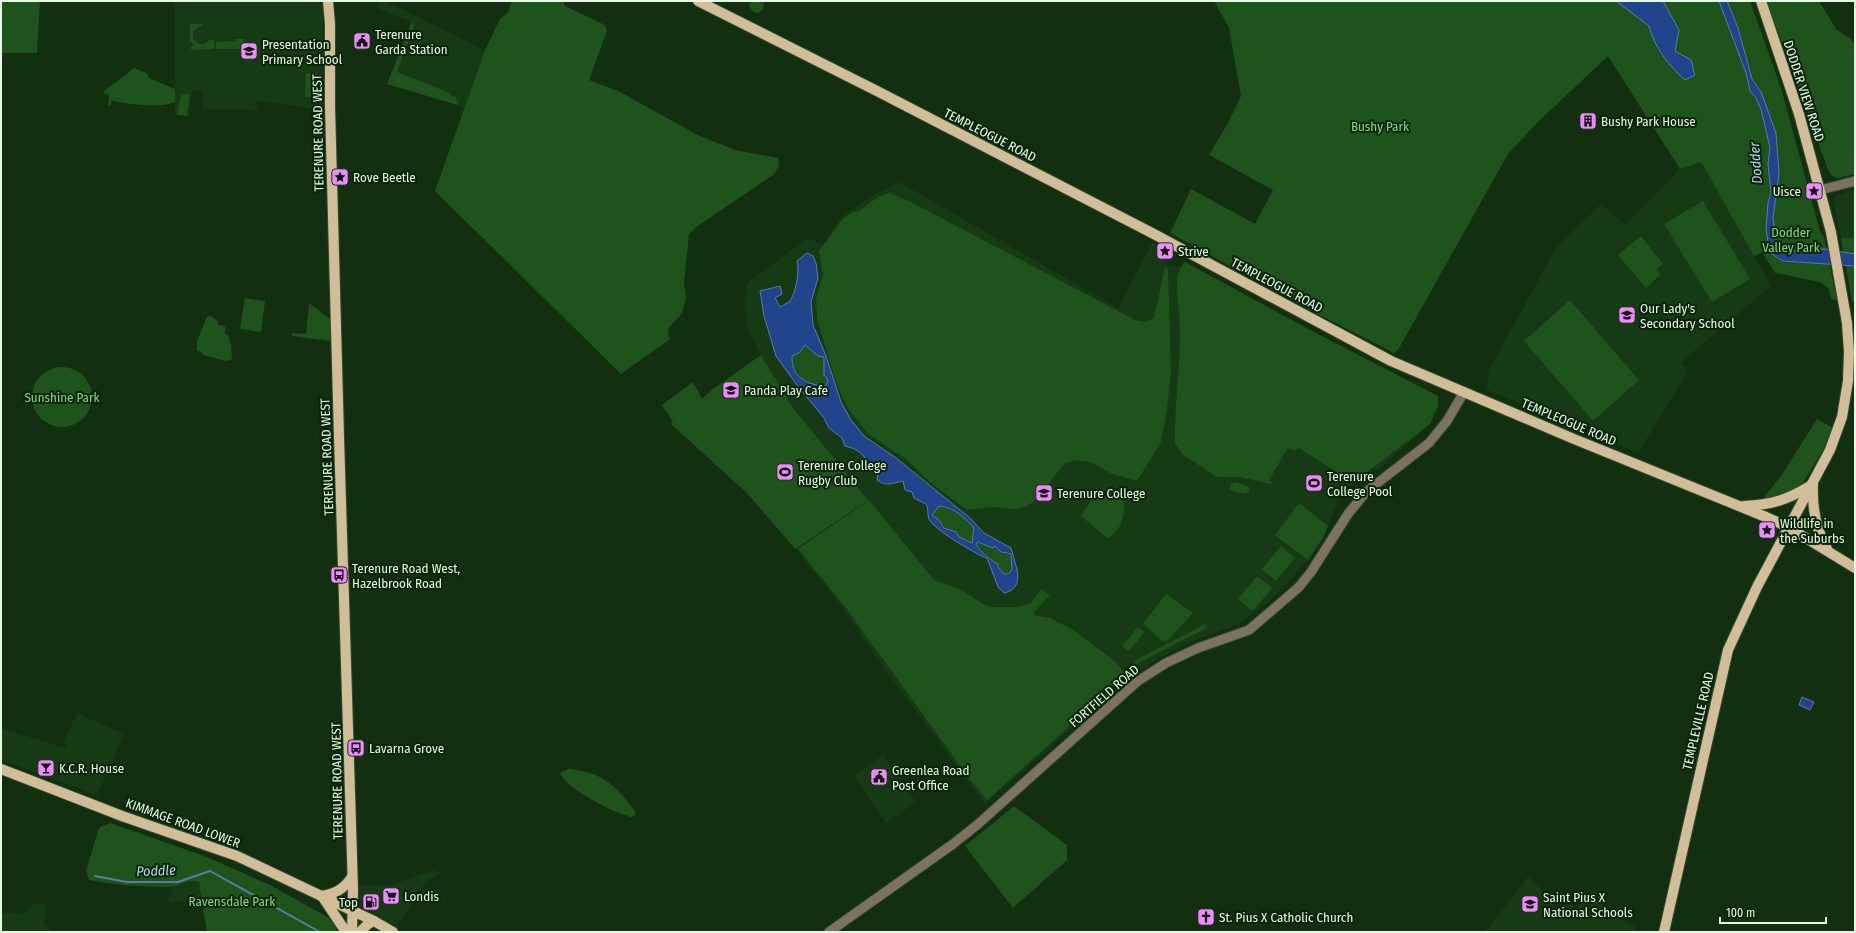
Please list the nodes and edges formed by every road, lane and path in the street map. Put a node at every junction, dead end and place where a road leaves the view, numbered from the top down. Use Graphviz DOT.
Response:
graph roads {
  1 [pos="328,1"];
  2 [pos="698,1"];
  3 [pos="1761,1"];
  4 [pos="1855,181"];
  5 [pos="1820,190"];
  6 [pos="1839,272"];
  7 [pos="1464,392"];
  8 [pos="1811,483"];
  9 [pos="1738,506"];
  10 [pos="1788,527"];
  11 [pos="1828,551"];
  12 [pos="1855,568"];
  13 [pos="1,769"];
  14 [pos="352,877"];
  15 [pos="321,896"];
  16 [pos="353,912"];
  17 [pos="374,921"];
  18 [pos="346,932"];
  19 [pos="352,932"];
  20 [pos="360,932"];
  21 [pos="393,932"];
  22 [pos="829,932"];
  23 [pos="1664,932"];
  1 -- 14 [label="main road, TERENURE ROAD WEST"];
  2 -- 7 [label="main road, TEMPLEOGUE ROAD"];
  3 -- 5 [label="main road, DODDER VIEW ROAD"];
  4 -- 5 [label="street"];
  5 -- 6 [label="main road, DODDER VIEW ROAD"];
  6 -- 8 [label="main road, TEMPLEVILLE ROAD"];
  7 -- 9 [label="main road, TEMPLEOGUE ROAD"];
  7 -- 22 [label="street, FORTFIELD ROAD"];
  8 -- 9 [label="main road"];
  8 -- 10 [label="main road, TEMPLEVILLE ROAD"];
  8 -- 11 [label="main road"];
  9 -- 10 [label="main road, TEMPLEOGUE ROAD"];
  10 -- 11 [label="main road, TEMPLEOGUE ROAD"];
  10 -- 23 [label="main road, TEMPLEVILLE ROAD"];
  11 -- 12 [label="main road, TEMPLEOGUE ROAD"];
  13 -- 15 [label="main road, KIMMAGE ROAD LOWER"];
  14 -- 15 [label="main road"];
  14 -- 16 [label="main road, TERENURE ROAD WEST"];
  15 -- 16 [label="main road, KIMMAGE ROAD LOWER"];
  15 -- 18 [label="main road"];
  16 -- 17 [label="main road"];
  16 -- 19 [label="main road, TERENURE ROAD WEST"];
  17 -- 20 [label="main road"];
  17 -- 21 [label="main road"];
}
